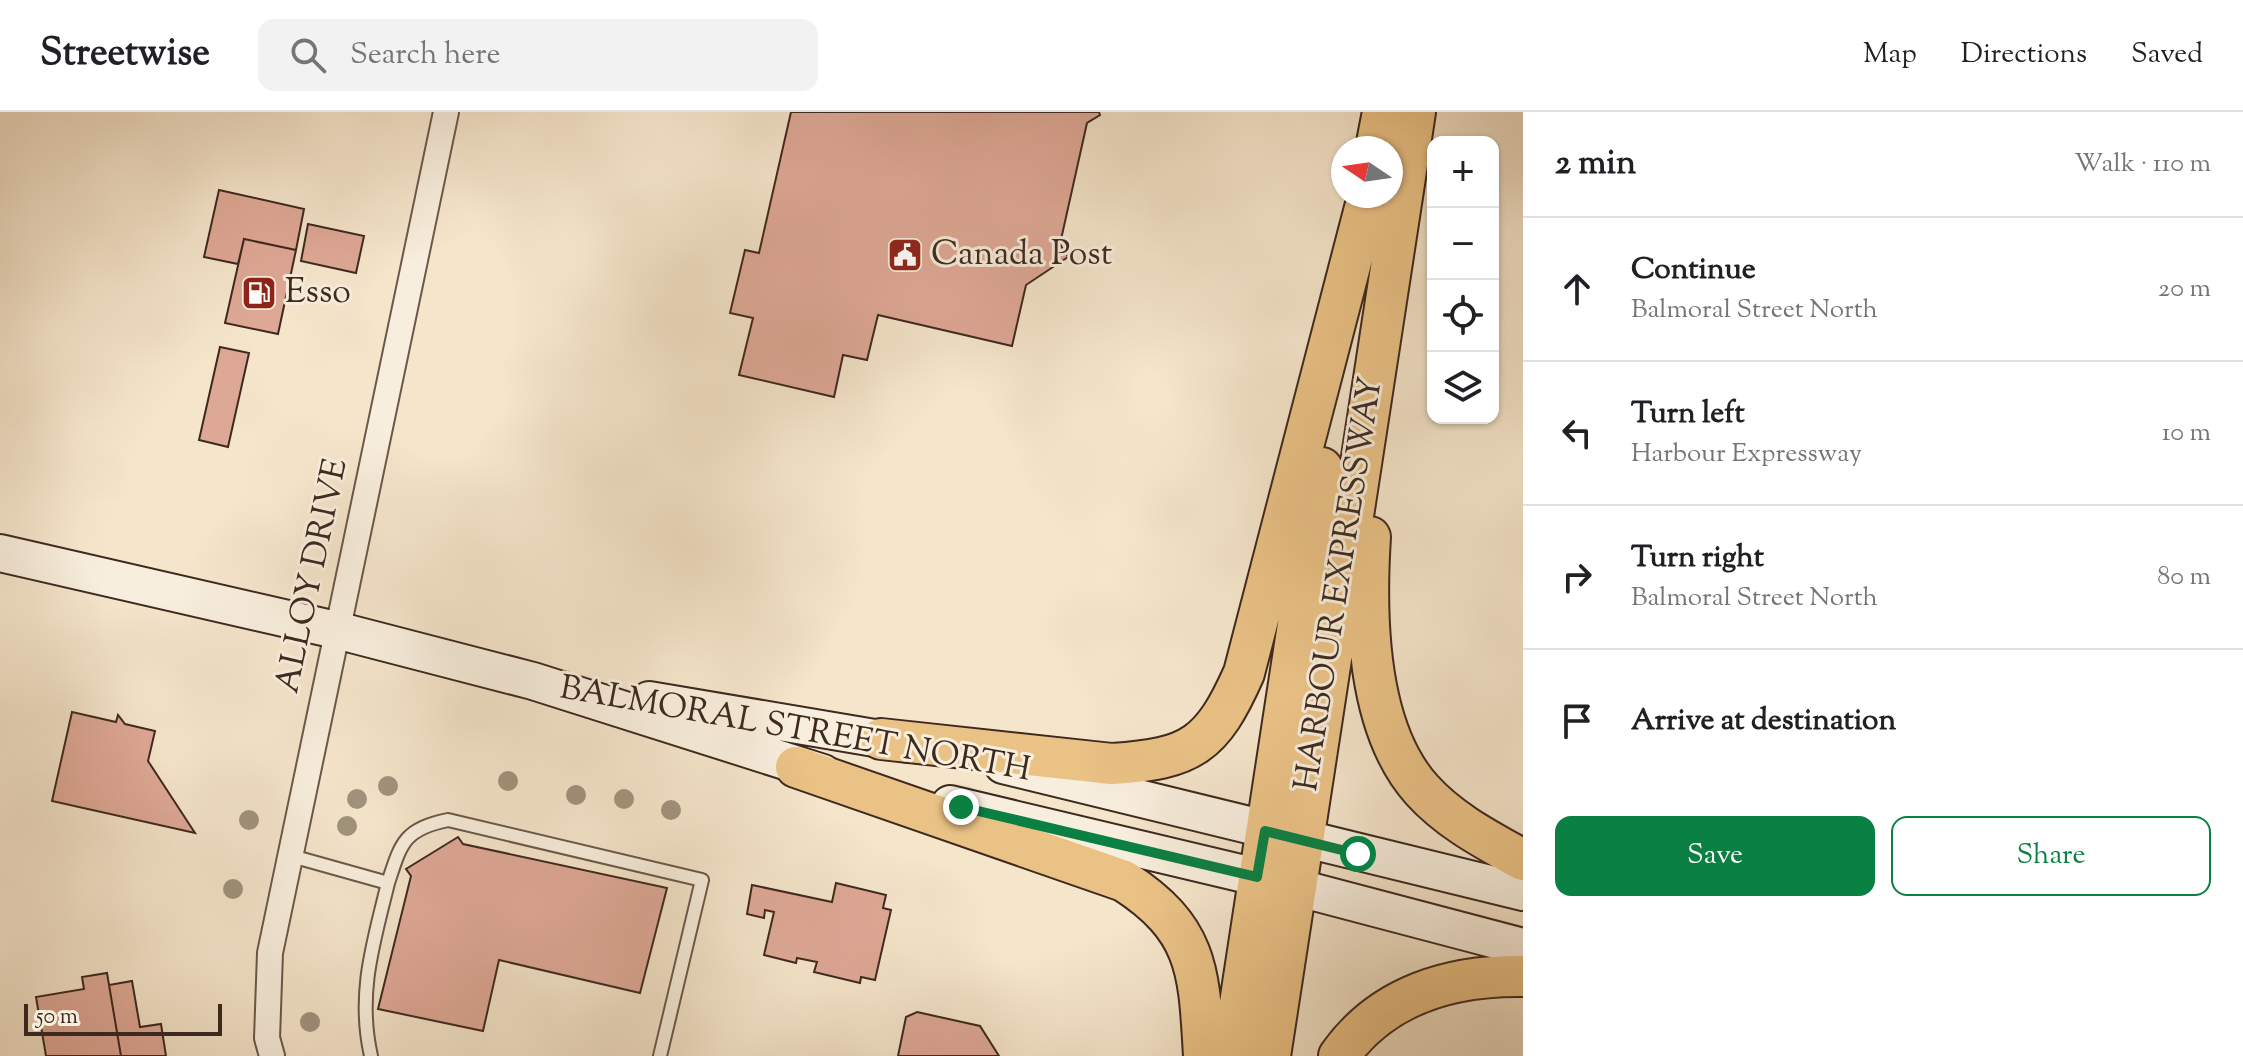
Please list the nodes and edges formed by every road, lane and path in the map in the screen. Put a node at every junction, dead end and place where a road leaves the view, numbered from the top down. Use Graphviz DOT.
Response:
graph roads {
  1 [pos="446,112"];
  2 [pos="1383,112"];
  3 [pos="1415,112"];
  4 [pos="1378,136"];
  5 [pos="1364,208"];
  6 [pos="1365,208"];
  7 [pos="1386,290"];
  8 [pos="0,553"];
  9 [pos="336,630"];
  10 [pos="533,681"];
  11 [pos="881,739"];
  12 [pos="796,767"];
  13 [pos="1283,836"];
  14 [pos="288,855"];
  15 [pos="1523,860"];
  16 [pos="1257,877"];
  17 [pos="388,883"];
  18 [pos="1295,888"];
  19 [pos="1523,892"];
  20 [pos="1523,947"];
  21 [pos="1523,976"];
  22 [pos="272,1056"];
  23 [pos="371,1056"];
  24 [pos="660,1056"];
  25 [pos="1204,1056"];
  26 [pos="1232,1056"];
  27 [pos="1270,1056"];
  28 [pos="1339,1056"];
  1 -- 9 [label="street, ALLOY DRIVE"];
  2 -- 4 [label="main road"];
  3 -- 7 [label="main road, HARBOUR EXPRESSWAY"];
  5 -- 11 [label="main road"];
  6 -- 13 [label="main road, HARBOUR EXPRESSWAY"];
  7 -- 13 [label="main road, HARBOUR EXPRESSWAY"];
  7 -- 15 [label="main road"];
  8 -- 9 [label="main road, BALMORAL STREET NORTH"];
  9 -- 10 [label="main road, BALMORAL STREET NORTH"];
  9 -- 14 [label="street, ALLOY DRIVE"];
  10 -- 11 [label="main road, BALMORAL STREET NORTH"];
  10 -- 12 [label="main road, BALMORAL STREET NORTH"];
  11 -- 13 [label="main road, BALMORAL STREET NORTH"];
  12 -- 16 [label="main road, BALMORAL STREET NORTH"];
  12 -- 25 [label="main road"];
  13 -- 16 [label="main road, HARBOUR EXPRESSWAY"];
  13 -- 18 [label="main road, HARBOUR EXPRESSWAY"];
  13 -- 19 [label="main road, BALMORAL STREET NORTH"];
  14 -- 17 [label="lane"];
  14 -- 22 [label="street, ALLOY DRIVE"];
  16 -- 18 [label="main road, BALMORAL STREET NORTH"];
  16 -- 26 [label="main road, HARBOUR EXPRESSWAY"];
  17 -- 23 [label="lane"];
  17 -- 24 [label="lane"];
  18 -- 20 [label="main road, BALMORAL STREET NORTH"];
  18 -- 27 [label="main road, HARBOUR EXPRESSWAY"];
  21 -- 28 [label="main road"];
}
